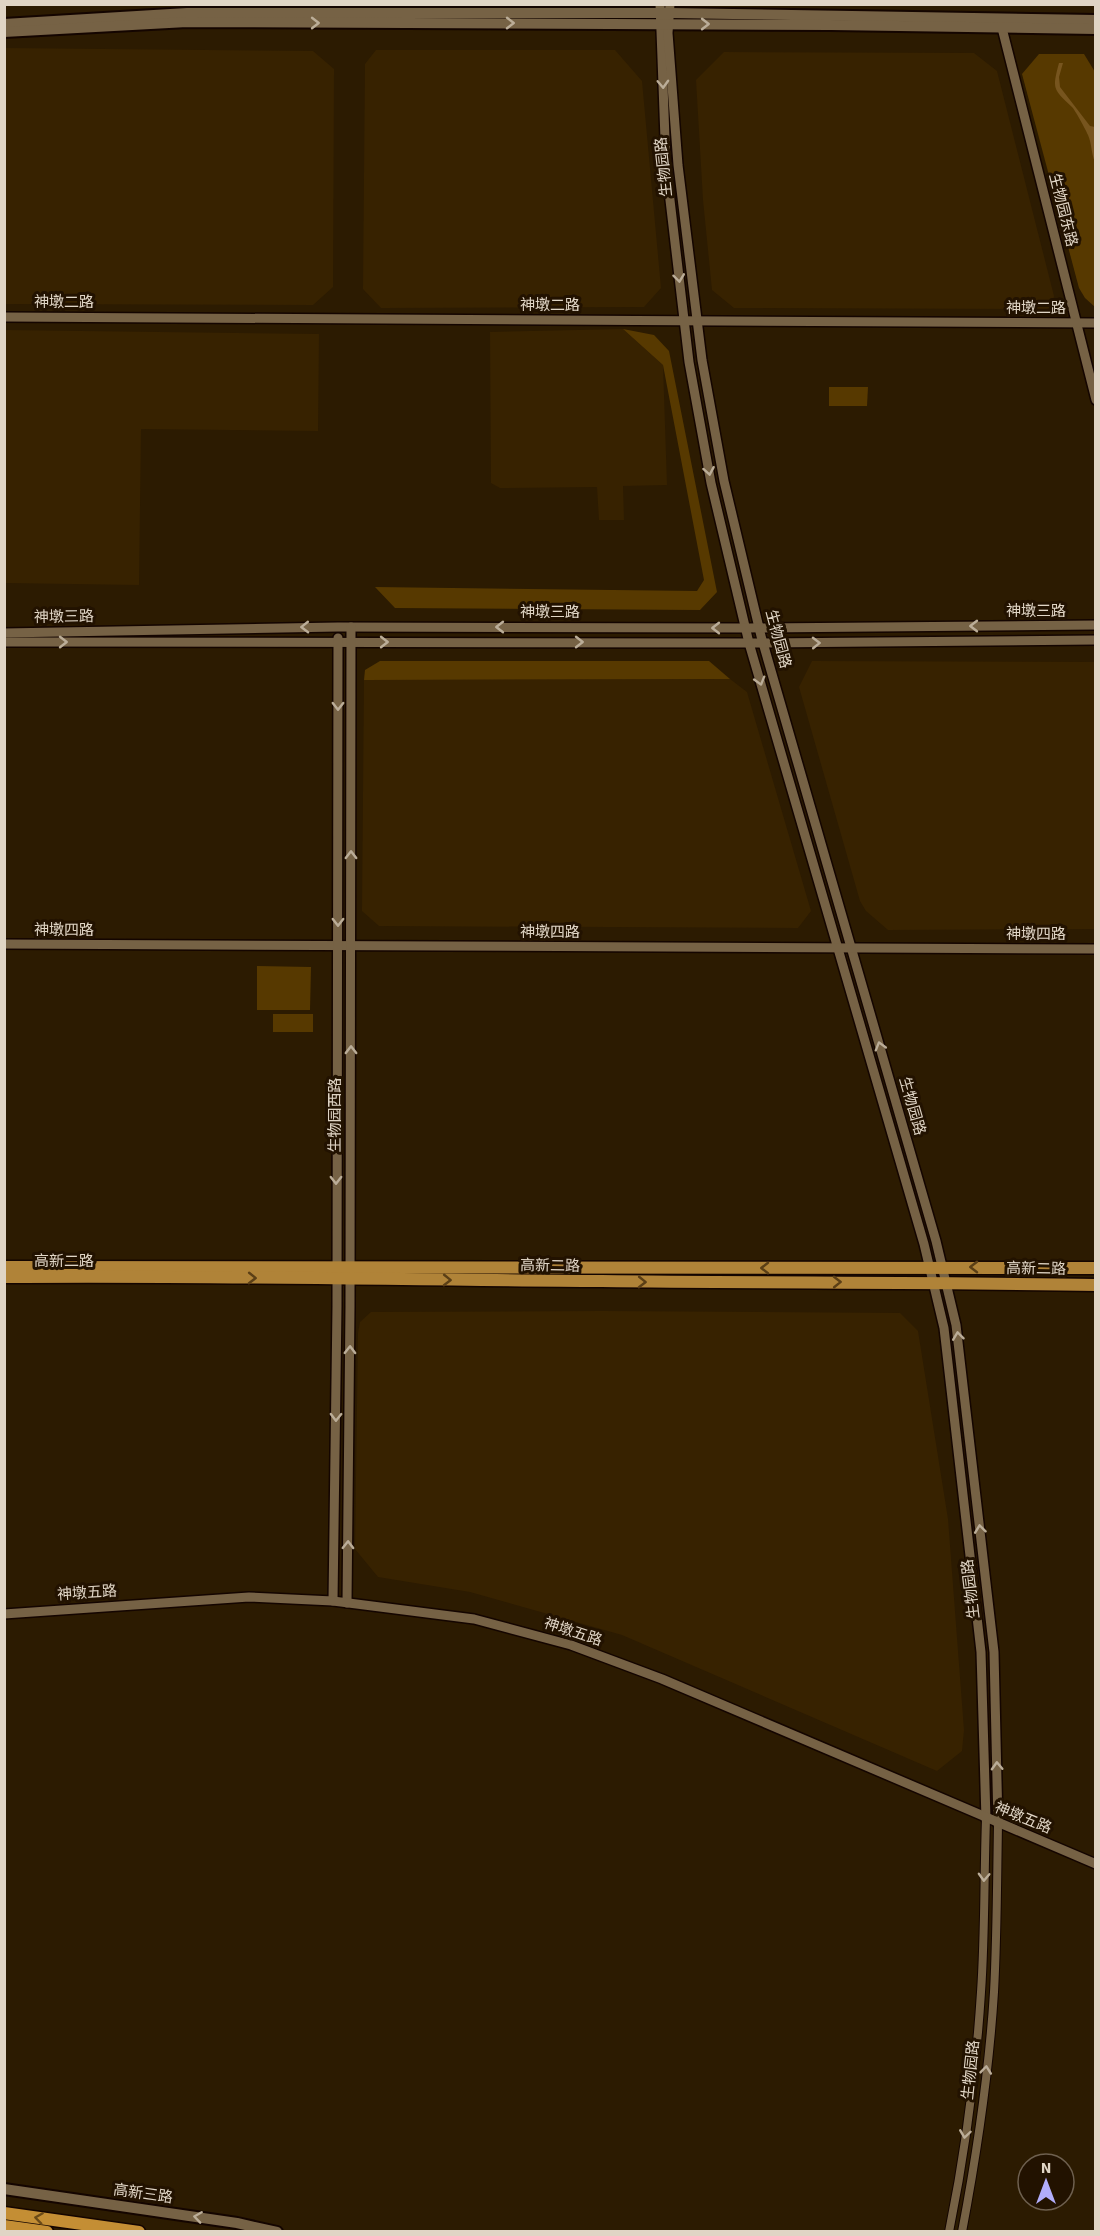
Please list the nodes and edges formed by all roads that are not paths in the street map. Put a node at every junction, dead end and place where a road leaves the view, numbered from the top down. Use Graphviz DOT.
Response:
graph roads {
  1 [pos="665,14"];
  2 [pos="1095,20"];
  3 [pos="4,24"];
  4 [pos="1002,27"];
  5 [pos="1095,29"];
  6 [pos="4,32"];
  7 [pos="4,317"];
  8 [pos="684,321"];
  9 [pos="697,321"];
  10 [pos="1076,323"];
  11 [pos="1095,323"];
  12 [pos="1095,400"];
  13 [pos="1095,625"];
  14 [pos="338,627"];
  15 [pos="351,627"];
  16 [pos="746,628"];
  17 [pos="759,628"];
  18 [pos="4,633"];
  19 [pos="1095,640"];
  20 [pos="4,642"];
  21 [pos="338,642"];
  22 [pos="351,642"];
  23 [pos="749,643"];
  24 [pos="763,644"];
  25 [pos="4,944"];
  26 [pos="352,946"];
  27 [pos="338,947"];
  28 [pos="838,948"];
  29 [pos="851,948"];
  30 [pos="1095,949"];
  31 [pos="935,1267"];
  32 [pos="1095,1268"];
  33 [pos="5,1269"];
  34 [pos="337,1273"];
  35 [pos="350,1273"];
  36 [pos="939,1282"];
  37 [pos="1095,1285"];
  38 [pos="333,1601"];
  39 [pos="347,1603"];
  40 [pos="4,1614"];
  41 [pos="986,1819"];
  42 [pos="998,1824"];
  43 [pos="1095,1864"];
  44 [pos="4,2189"];
  45 [pos="4,2213"];
  46 [pos="4,2226"];
  47 [pos="47,2232"];
  48 [pos="139,2232"];
  49 [pos="277,2232"];
  50 [pos="949,2232"];
  51 [pos="962,2232"];
  1 -- 2 [label="main road"];
  1 -- 3 [label="main road"];
  1 -- 4 [label="main road, one-way"];
  6 -- 1 [label="main road, one-way"];
  1 -- 8 [label="street, 生物园路, one-way"];
  1 -- 9 [label="street, 生物园路"];
  4 -- 5 [label="main road"];
  4 -- 10 [label="street, 生物园东路"];
  7 -- 8 [label="street, 神墩二路"];
  8 -- 9 [label="street, 神墩二路"];
  8 -- 16 [label="street, 生物园路, one-way"];
  9 -- 10 [label="street, 神墩二路"];
  9 -- 17 [label="street, 生物园路"];
  10 -- 11 [label="street, 神墩二路"];
  10 -- 12 [label="street, 生物园东路"];
  13 -- 17 [label="street, 神墩三路, one-way"];
  14 -- 15 [label="street, 神墩三路"];
  14 -- 18 [label="street, 神墩三路, one-way"];
  14 -- 21 [label="street, 生物园西路"];
  16 -- 15 [label="street, 神墩三路, one-way"];
  15 -- 22 [label="street, 生物园西路"];
  16 -- 17 [label="street, 神墩三路"];
  16 -- 23 [label="street, 生物园路"];
  17 -- 24 [label="street, 生物园路"];
  24 -- 19 [label="street, 神墩三路, one-way"];
  20 -- 21 [label="street, 神墩三路, one-way"];
  21 -- 22 [label="street, 神墩三路"];
  21 -- 27 [label="street, 生物园西路, one-way"];
  22 -- 23 [label="street, 神墩三路, one-way"];
  26 -- 22 [label="street, 生物园西路, one-way"];
  23 -- 24 [label="street, 神墩三路"];
  23 -- 28 [label="street, 生物园路, one-way"];
  24 -- 29 [label="street, 生物园路"];
  25 -- 27 [label="street, 神墩四路"];
  26 -- 27 [label="street, 神墩四路"];
  26 -- 28 [label="street, 神墩四路"];
  35 -- 26 [label="street, 生物园西路, one-way"];
  27 -- 34 [label="street, 生物园西路, one-way"];
  28 -- 29 [label="street, 神墩四路"];
  28 -- 31 [label="street, 生物园路"];
  29 -- 30 [label="street, 神墩四路"];
  31 -- 29 [label="street, 生物园路, one-way"];
  32 -- 31 [label="main road, 高新二路, one-way"];
  31 -- 35 [label="main road, 高新二路, one-way"];
  31 -- 36 [label="street, 生物园路"];
  33 -- 34 [label="main road, 高新二路"];
  34 -- 35 [label="main road, 高新二路"];
  34 -- 38 [label="street, 生物园西路, one-way"];
  35 -- 36 [label="main road, 高新二路, one-way"];
  39 -- 35 [label="street, 生物园西路, one-way"];
  36 -- 37 [label="main road, 高新二路"];
  36 -- 41 [label="street, 生物园路"];
  42 -- 36 [label="street, 生物园路, one-way"];
  38 -- 39 [label="street, 神墩五路"];
  38 -- 40 [label="street, 神墩五路"];
  39 -- 41 [label="street, 神墩五路"];
  41 -- 42 [label="street, 神墩五路"];
  41 -- 50 [label="street, 生物园路, one-way"];
  42 -- 43 [label="street, 神墩五路"];
  51 -- 42 [label="street, 生物园路, one-way"];
  49 -- 44 [label="main road, 高新三路, one-way"];
  48 -- 45 [label="highway, one-way"];
  46 -- 47 [label="highway"];
}
